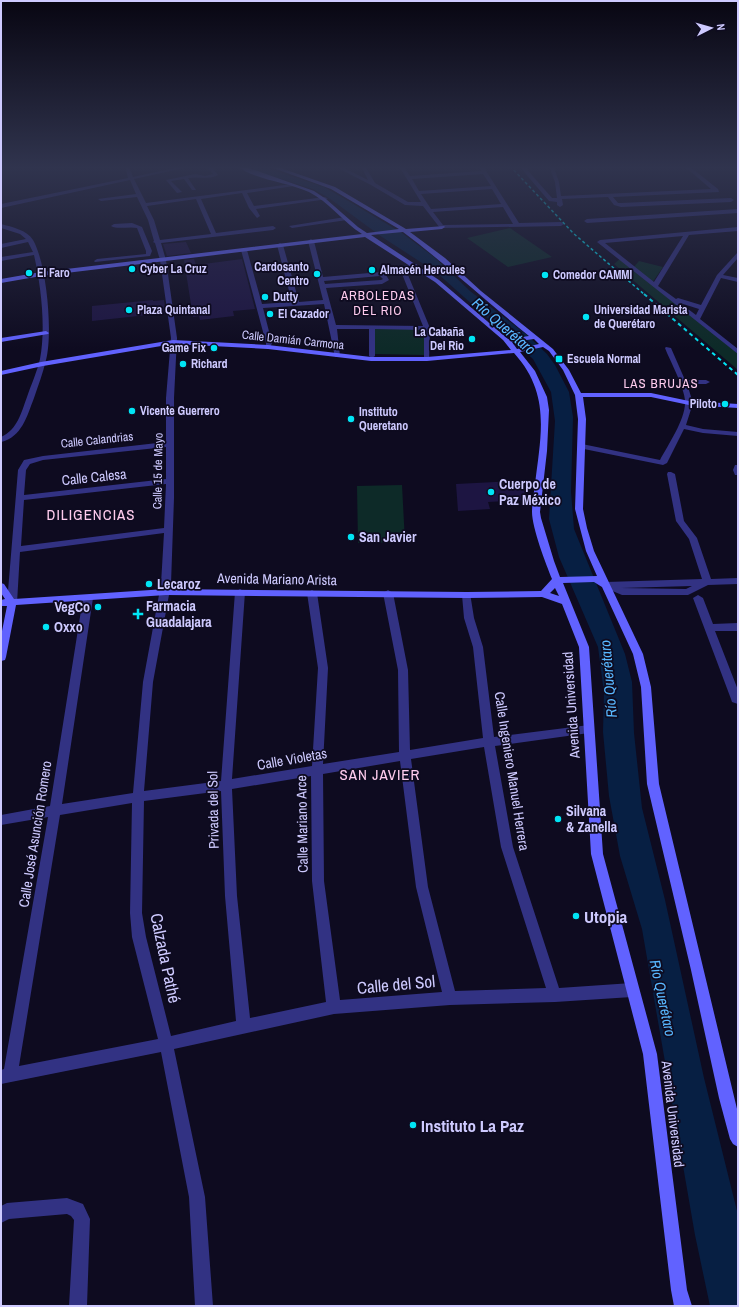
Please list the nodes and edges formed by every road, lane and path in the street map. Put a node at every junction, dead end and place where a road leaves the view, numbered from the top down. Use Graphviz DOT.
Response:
graph roads {
  1 [pos="3,227"];
  2 [pos="139,227"];
  3 [pos="153,227"];
  4 [pos="211,227"];
  5 [pos="356,227"];
  6 [pos="396,227"];
  7 [pos="442,227"];
  8 [pos="273,228"];
  9 [pos="738,228"];
  10 [pos="401,230"];
  11 [pos="154,232"];
  12 [pos="142,233"];
  13 [pos="214,234"];
  14 [pos="687,234"];
  15 [pos="367,235"];
  16 [pos="30,240"];
  17 [pos="632,240"];
  18 [pos="311,241"];
  19 [pos="156,242"];
  20 [pos="627,244"];
  21 [pos="280,245"];
  22 [pos="1,246"];
  23 [pos="621,249"];
  24 [pos="244,250"];
  25 [pos="36,253"];
  26 [pos="616,254"];
  27 [pos="738,254"];
  28 [pos="1,259"];
  29 [pos="163,260"];
  30 [pos="97,261"];
  31 [pos="415,265"];
  32 [pos="41,274"];
  33 [pos="719,276"];
  34 [pos="334,278"];
  35 [pos="738,280"];
  36 [pos="1,281"];
  37 [pos="322,283"];
  38 [pos="336,285"];
  39 [pos="655,286"];
  40 [pos="670,298"];
  41 [pos="324,302"];
  42 [pos="296,304"];
  43 [pos="259,306"];
  44 [pos="703,308"];
  45 [pos="697,319"];
  46 [pos="333,327"];
  47 [pos="372,327"];
  48 [pos="427,328"];
  49 [pos="46,332"];
  50 [pos="1,340"];
  51 [pos="174,340"];
  52 [pos="540,344"];
  53 [pos="268,345"];
  54 [pos="668,348"];
  55 [pos="517,349"];
  56 [pos="737,350"];
  57 [pos="337,354"];
  58 [pos="372,356"];
  59 [pos="427,358"];
  60 [pos="41,363"];
  61 [pos="1,373"];
  62 [pos="682,382"];
  63 [pos="706,382"];
  64 [pos="579,395"];
  65 [pos="689,403"];
  66 [pos="738,406"];
  67 [pos="681,426"];
  68 [pos="738,434"];
  69 [pos="1,440"];
  70 [pos="170,444"];
  71 [pos="582,446"];
  72 [pos="738,467"];
  73 [pos="738,473"];
  74 [pos="671,474"];
  75 [pos="170,481"];
  76 [pos="20,498"];
  77 [pos="168,530"];
  78 [pos="17,549"];
  79 [pos="557,580"];
  80 [pos="598,580"];
  81 [pos="707,581"];
  82 [pos="738,581"];
  83 [pos="568,583"];
  84 [pos="1,586"];
  85 [pos="166,592"];
  86 [pos="240,592"];
  87 [pos="312,593"];
  88 [pos="388,593"];
  89 [pos="543,594"];
  90 [pos="467,595"];
  91 [pos="563,597"];
  92 [pos="88,598"];
  93 [pos="698,598"];
  94 [pos="12,603"];
  95 [pos="1,604"];
  96 [pos="738,627"];
  97 [pos="710,628"];
  98 [pos="1,657"];
  99 [pos="738,700"];
  100 [pos="589,729"];
  101 [pos="489,742"];
  102 [pos="405,756"];
  103 [pos="317,769"];
  104 [pos="226,785"];
  105 [pos="138,797"];
  106 [pos="55,810"];
  107 [pos="1,820"];
  108 [pos="632,990"];
  109 [pos="555,995"];
  110 [pos="450,998"];
  111 [pos="334,1007"];
  112 [pos="244,1027"];
  113 [pos="166,1044"];
  114 [pos="6,1076"];
  115 [pos="738,1139"];
  116 [pos="1,1215"];
  117 [pos="78,1306"];
  118 [pos="204,1306"];
  119 [pos="683,1306"];
  1 -- 16 [label="street"];
  2 -- 12 [label="street"];
  3 -- 11 [label="street, Calle 15 de Mayo"];
  4 -- 13 [label="street"];
  5 -- 15 [label="main road, Avenida Universidad"];
  6 -- 10 [label="main road"];
  7 -- 10 [label="main road"];
  8 -- 13 [label="street"];
  9 -- 14 [label="street"];
  10 -- 15 [label="main road"];
  10 -- 52 [label="main road"];
  11 -- 12 [label="street"];
  11 -- 19 [label="street, Calle 15 de Mayo"];
  12 -- 30 [label="street"];
  13 -- 19 [label="street"];
  14 -- 17 [label="street"];
  14 -- 39 [label="street"];
  15 -- 18 [label="main road"];
  15 -- 31 [label="main road, Avenida Universidad"];
  16 -- 22 [label="street"];
  16 -- 25 [label="street"];
  17 -- 20 [label="street"];
  17 -- 26 [label="street"];
  18 -- 21 [label="main road"];
  18 -- 37 [label="street"];
  19 -- 29 [label="street, Calle 15 de Mayo"];
  21 -- 24 [label="main road"];
  21 -- 42 [label="street"];
  23 -- 26 [label="street"];
  24 -- 29 [label="main road"];
  24 -- 43 [label="street"];
  25 -- 28 [label="street"];
  25 -- 32 [label="street"];
  26 -- 39 [label="street"];
  27 -- 33 [label="street"];
  29 -- 32 [label="main road"];
  29 -- 51 [label="street, Calle 15 de Mayo"];
  31 -- 48 [label="street"];
  31 -- 55 [label="main road, Avenida Universidad"];
  32 -- 36 [label="main road"];
  32 -- 49 [label="street"];
  33 -- 35 [label="street"];
  33 -- 44 [label="street"];
  34 -- 37 [label="street"];
  34 -- 38 [label="street"];
  34 -- 38 [label="street"];
  37 -- 38 [label="street"];
  37 -- 41 [label="street"];
  39 -- 40 [label="street"];
  40 -- 44 [label="street"];
  40 -- 45 [label="street"];
  41 -- 42 [label="street"];
  41 -- 46 [label="street"];
  42 -- 43 [label="street"];
  43 -- 53 [label="street"];
  44 -- 45 [label="street"];
  45 -- 56 [label="street"];
  46 -- 47 [label="street"];
  46 -- 57 [label="street"];
  47 -- 48 [label="street"];
  47 -- 58 [label="street"];
  48 -- 59 [label="street"];
  49 -- 50 [label="main road"];
  49 -- 60 [label="street"];
  51 -- 53 [label="main road, Calle Damián Carmona"];
  51 -- 60 [label="main road, Calle Damián Carmona"];
  51 -- 70 [label="street, Calle 15 de Mayo"];
  52 -- 55 [label="main road"];
  52 -- 55 [label="main road, Calle Damián Carmona"];
  52 -- 64 [label="main road"];
  53 -- 57 [label="main road, Calle Damián Carmona"];
  54 -- 62 [label="street"];
  55 -- 59 [label="main road, Calle Damián Carmona"];
  55 -- 79 [label="main road, Avenida Universidad"];
  57 -- 58 [label="main road, Calle Damián Carmona"];
  57 -- 59 [label="main road, Calle Damián Carmona"];
  58 -- 59 [label="main road, Calle Damián Carmona"];
  60 -- 61 [label="main road, Calle Damián Carmona"];
  60 -- 69 [label="street"];
  62 -- 63 [label="street"];
  62 -- 65 [label="street"];
  64 -- 65 [label="main road"];
  64 -- 71 [label="main road"];
  65 -- 66 [label="main road"];
  65 -- 67 [label="street"];
  67 -- 68 [label="street"];
  67 -- 71 [label="street"];
  70 -- 75 [label="street, Calle 15 de Mayo"];
  70 -- 76 [label="street, Calle Calandrias"];
  71 -- 80 [label="main road"];
  72 -- 73 [label="street"];
  74 -- 81 [label="street"];
  75 -- 76 [label="street, Calle Calesa"];
  75 -- 77 [label="street, Calle 15 de Mayo"];
  76 -- 78 [label="street"];
  77 -- 78 [label="street"];
  77 -- 85 [label="street, Calle 15 de Mayo"];
  78 -- 94 [label="street"];
  79 -- 83 [label="main road"];
  79 -- 89 [label="main road"];
  79 -- 91 [label="main road, Avenida Universidad"];
  80 -- 81 [label="street"];
  80 -- 83 [label="main road"];
  80 -- 115 [label="main road"];
  81 -- 82 [label="street"];
  83 -- 91 [label="main road"];
  84 -- 94 [label="main road"];
  85 -- 86 [label="main road, Avenida Mariano Arista"];
  85 -- 92 [label="main road, Avenida Mariano Arista"];
  85 -- 105 [label="street, Calzada Pathé"];
  86 -- 87 [label="main road, Avenida Mariano Arista"];
  86 -- 104 [label="street, Privada del Sol"];
  87 -- 88 [label="main road, Avenida Mariano Arista"];
  87 -- 103 [label="street, Calle Mariano Arce"];
  88 -- 90 [label="main road, Avenida Mariano Arista"];
  88 -- 102 [label="street"];
  89 -- 90 [label="main road, Avenida Mariano Arista"];
  89 -- 91 [label="main road, Avenida Mariano Arista"];
  90 -- 101 [label="street, Calle Ingeniero Manuel Herrera"];
  91 -- 100 [label="main road, Avenida Universidad"];
  92 -- 94 [label="main road, Avenida Mariano Arista"];
  92 -- 106 [label="street, Calle José Asunción Romero"];
  93 -- 97 [label="street"];
  94 -- 95 [label="main road, Avenida Mariano Arista"];
  94 -- 98 [label="main road"];
  96 -- 97 [label="street"];
  97 -- 99 [label="street"];
  100 -- 101 [label="street, Calle Violetas"];
  100 -- 108 [label="main road, Avenida Universidad"];
  101 -- 102 [label="street, Calle Violetas"];
  101 -- 109 [label="street, Calle Ingeniero Manuel Herrera"];
  102 -- 103 [label="street, Calle Violetas"];
  102 -- 110 [label="street"];
  103 -- 104 [label="street, Calle Violetas"];
  103 -- 111 [label="street, Calle Mariano Arce"];
  104 -- 105 [label="street, Calle Violetas"];
  104 -- 112 [label="street, Privada del Sol"];
  105 -- 106 [label="street, Calle Violetas"];
  105 -- 113 [label="street, Calzada Pathé"];
  106 -- 107 [label="street, Calle Violetas"];
  106 -- 114 [label="street, Calle José Asunción Romero"];
  108 -- 109 [label="street, Calle del Sol"];
  108 -- 119 [label="main road, Avenida Universidad"];
  109 -- 110 [label="street, Calle del Sol"];
  110 -- 111 [label="street, Calle del Sol"];
  111 -- 112 [label="street, Calle del Sol"];
  112 -- 113 [label="street, Calle del Sol"];
  113 -- 114 [label="street, Calle del Sol"];
  113 -- 118 [label="street, Calzada Pathé"];
  116 -- 117 [label="street"];
}
